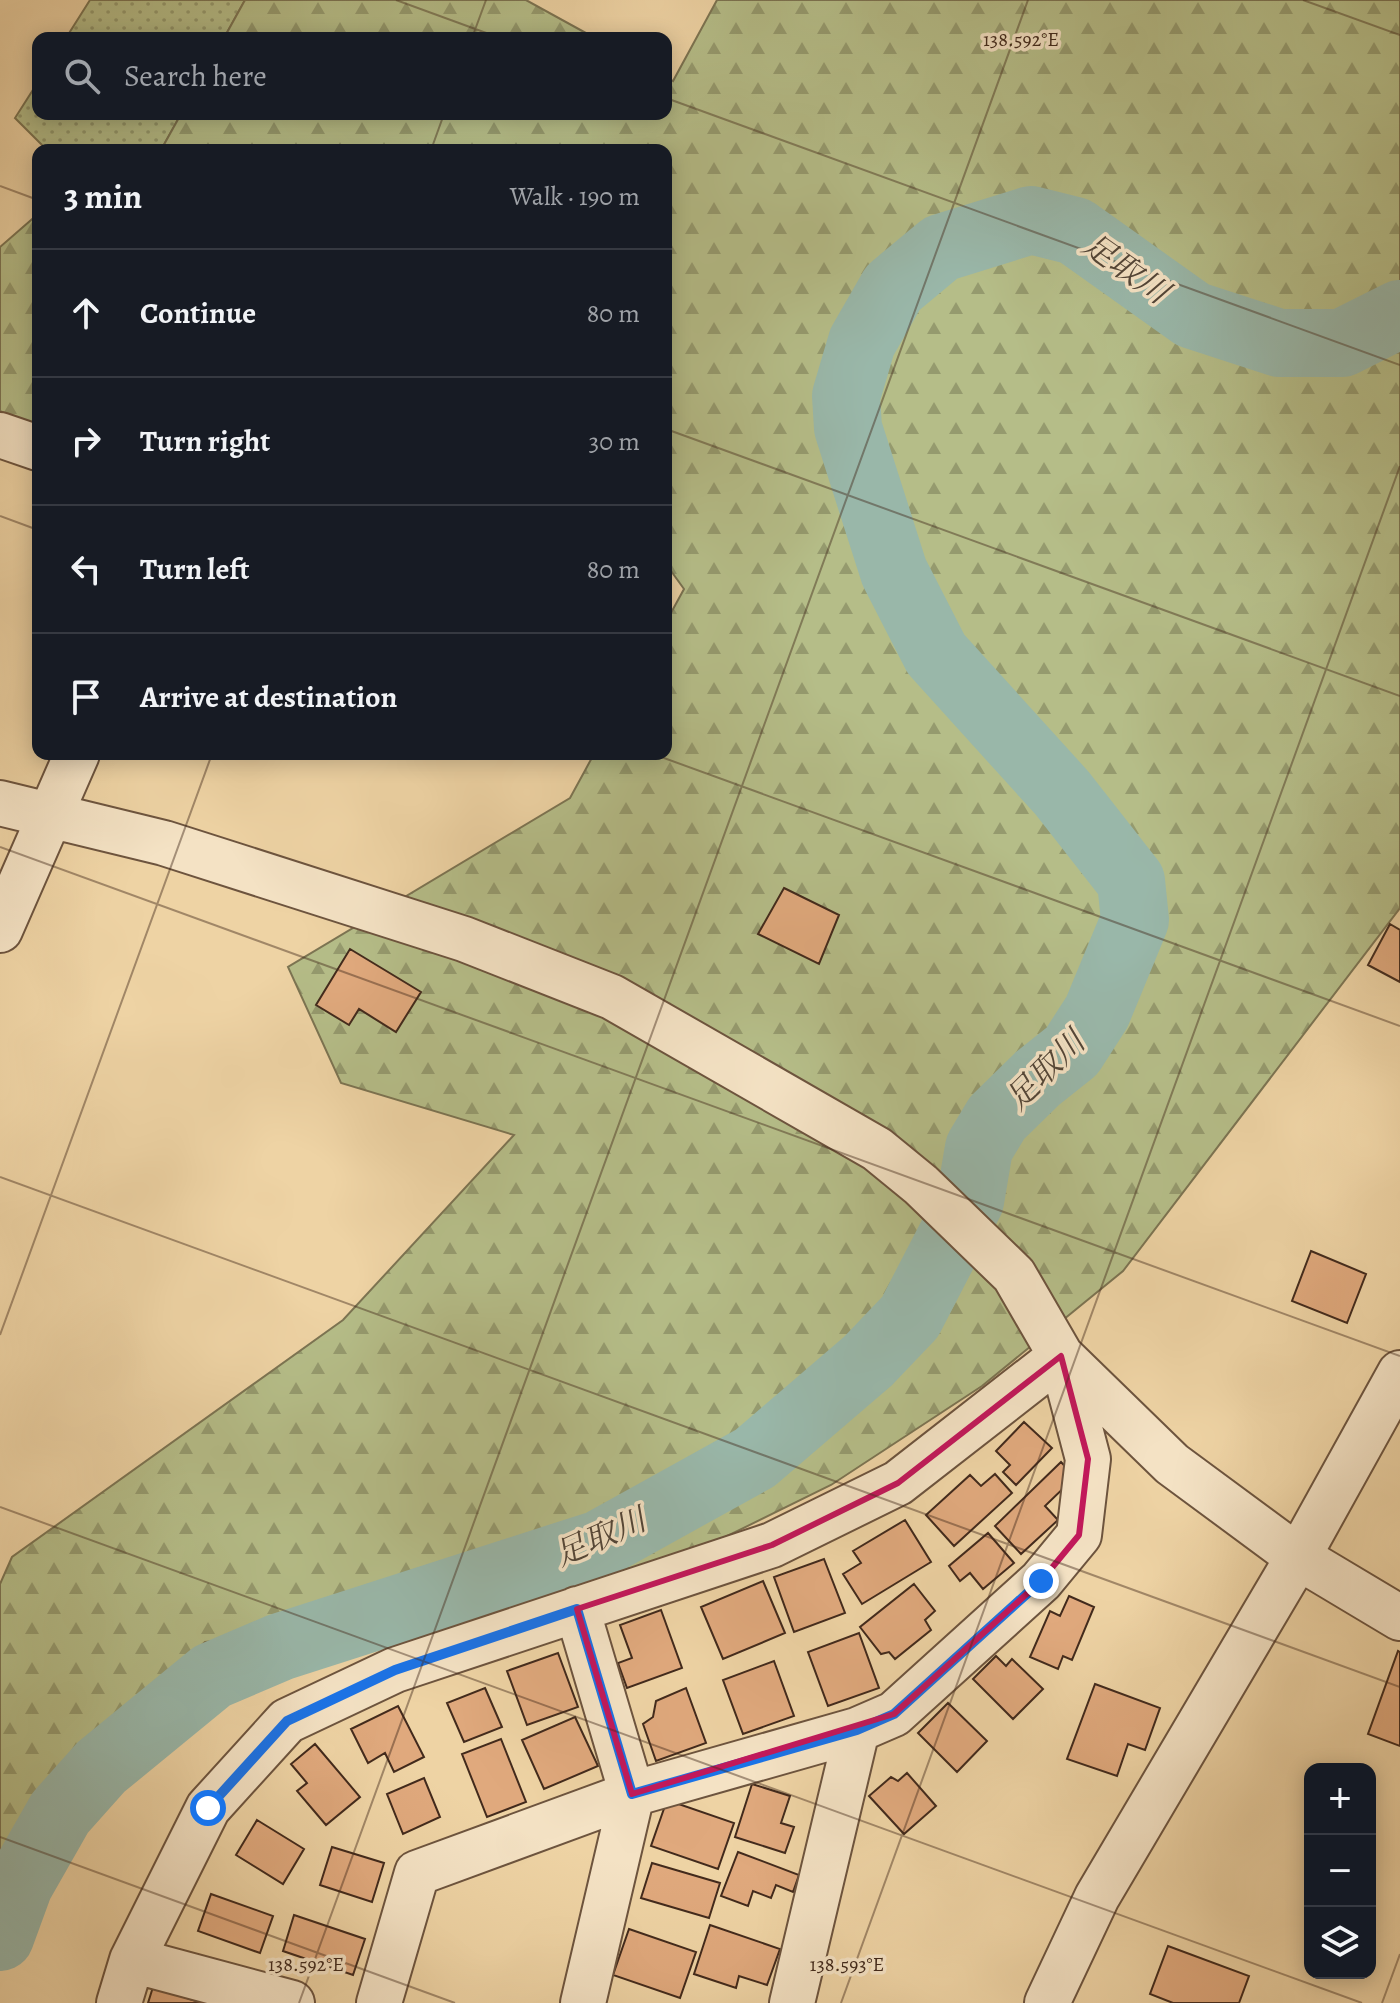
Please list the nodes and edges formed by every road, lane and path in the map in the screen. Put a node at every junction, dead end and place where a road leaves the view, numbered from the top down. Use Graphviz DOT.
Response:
graph roads {
  1 [pos="0,435"];
  2 [pos="32,446"];
  3 [pos="75,760"];
  4 [pos="0,803"];
  5 [pos="52,817"];
  6 [pos="0,930"];
  7 [pos="1061,1356"];
  8 [pos="1400,1373"];
  9 [pos="1298,1557"];
  10 [pos="577,1609"];
  11 [pos="1400,1618"];
  12 [pos="857,1730"];
  13 [pos="632,1794"];
  14 [pos="132,1960"];
  15 [pos="119,2003"];
  16 [pos="292,2003"];
  17 [pos="379,2003"];
  18 [pos="583,2003"];
  19 [pos="792,2003"];
  20 [pos="1047,2003"];
  1 -- 2 [label="street"];
  3 -- 5 [label="street"];
  4 -- 5 [label="street"];
  5 -- 6 [label="street"];
  5 -- 7 [label="street"];
  7 -- 9 [label="street"];
  7 -- 10 [label="street"];
  7 -- 12 [label="street"];
  8 -- 9 [label="street"];
  9 -- 11 [label="street"];
  9 -- 20 [label="street"];
  10 -- 13 [label="street"];
  10 -- 14 [label="street"];
  12 -- 13 [label="street"];
  12 -- 19 [label="street"];
  13 -- 17 [label="street"];
  13 -- 18 [label="street"];
  14 -- 15 [label="street"];
  14 -- 16 [label="street"];
}
